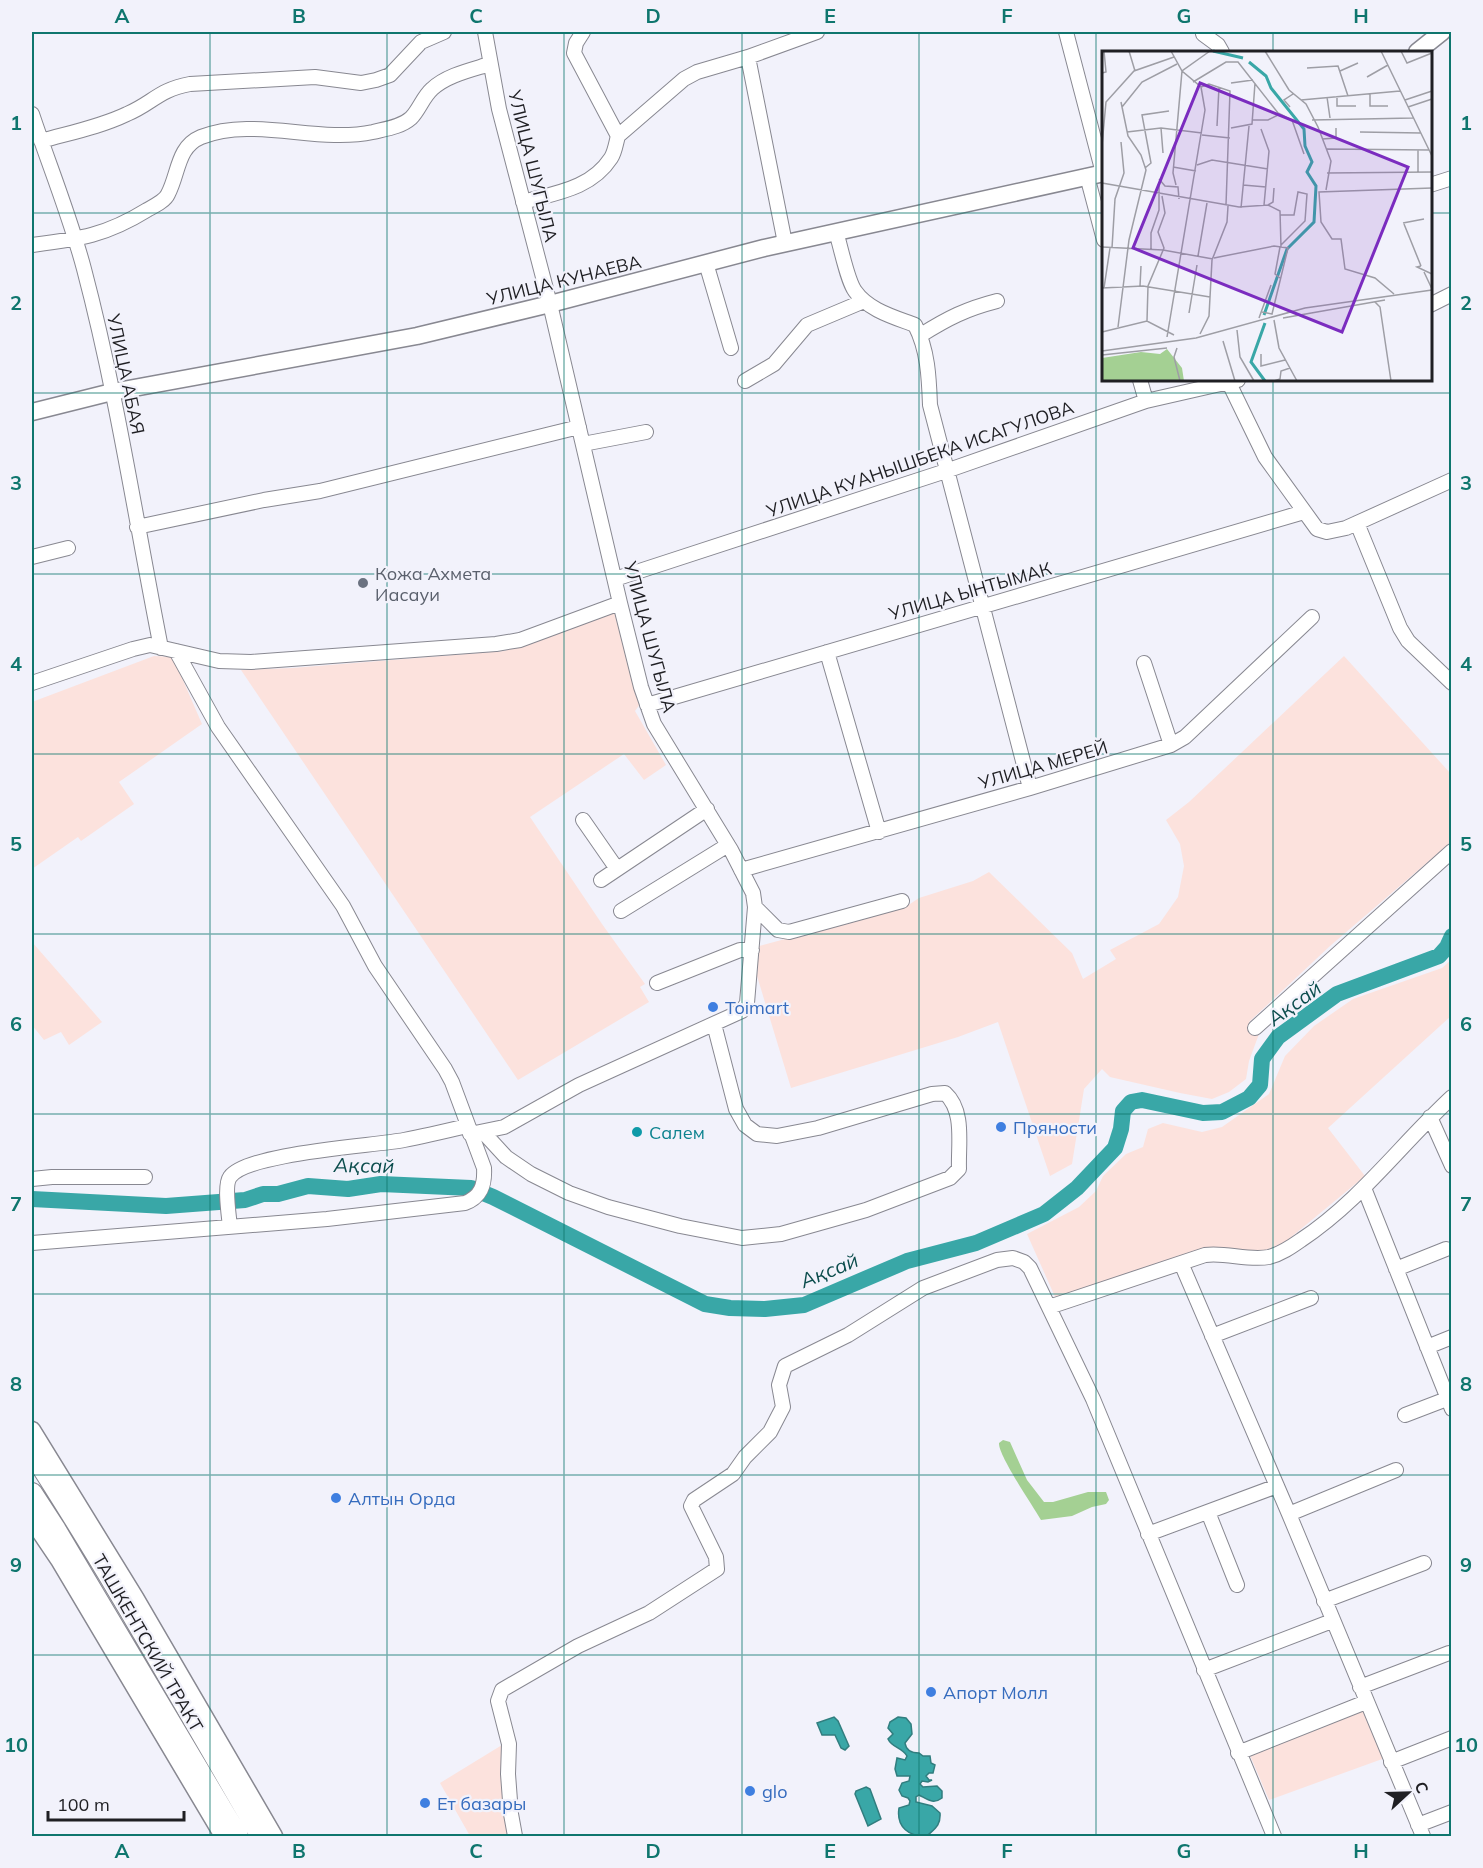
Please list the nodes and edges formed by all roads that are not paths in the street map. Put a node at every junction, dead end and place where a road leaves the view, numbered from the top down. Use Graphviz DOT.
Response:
graph roads {
  1 [pos="444,32"];
  2 [pos="485,32"];
  3 [pos="583,32"];
  4 [pos="817,32"];
  5 [pos="1066,32"];
  6 [pos="1442,32"];
  7 [pos="1203,34"];
  8 [pos="1221,51"];
  9 [pos="1418,51"];
  10 [pos="748,57"];
  11 [pos="490,64"];
  12 [pos="32,114"];
  13 [pos="618,136"];
  14 [pos="41,141"];
  15 [pos="1098,174"];
  16 [pos="1452,178"];
  17 [pos="1432,185"];
  18 [pos="523,202"];
  19 [pos="1102,218"];
  20 [pos="836,232"];
  21 [pos="76,239"];
  22 [pos="785,243"];
  23 [pos="32,245"];
  24 [pos="706,263"];
  25 [pos="1452,294"];
  26 [pos="864,301"];
  27 [pos="997,301"];
  28 [pos="550,304"];
  29 [pos="1432,304"];
  30 [pos="921,335"];
  31 [pos="731,348"];
  32 [pos="745,381"];
  33 [pos="1140,381"];
  34 [pos="1233,381"];
  35 [pos="112,392"];
  36 [pos="1146,401"];
  37 [pos="32,412"];
  38 [pos="579,427"];
  39 [pos="646,432"];
  40 [pos="583,444"];
  41 [pos="946,471"];
  42 [pos="1452,480"];
  43 [pos="1304,512"];
  44 [pos="1357,523"];
  45 [pos="137,527"];
  46 [pos="68,548"];
  47 [pos="32,557"];
  48 [pos="615,579"];
  49 [pos="620,603"];
  50 [pos="983,606"];
  51 [pos="1312,617"];
  52 [pos="161,648"];
  53 [pos="176,651"];
  54 [pos="827,652"];
  55 [pos="1144,663"];
  56 [pos="32,683"];
  57 [pos="1452,683"];
  58 [pos="647,705"];
  59 [pos="1171,745"];
  60 [pos="1030,788"];
  61 [pos="706,809"];
  62 [pos="584,820"];
  63 [pos="879,831"];
  64 [pos="728,845"];
  65 [pos="1452,851"];
  66 [pos="617,869"];
  67 [pos="741,870"];
  68 [pos="601,880"];
  69 [pos="902,901"];
  70 [pos="755,907"];
  71 [pos="621,911"];
  72 [pos="752,950"];
  73 [pos="657,982"];
  74 [pos="714,1024"];
  75 [pos="1255,1028"];
  76 [pos="1452,1097"];
  77 [pos="1430,1117"];
  78 [pos="473,1131"];
  79 [pos="1452,1166"];
  80 [pos="145,1177"];
  81 [pos="32,1179"];
  82 [pos="1364,1188"];
  83 [pos="230,1227"];
  84 [pos="32,1243"];
  85 [pos="1446,1249"];
  86 [pos="1181,1263"];
  87 [pos="1396,1269"];
  88 [pos="1311,1298"];
  89 [pos="1049,1307"];
  90 [pos="1212,1336"];
  91 [pos="1452,1336"];
  92 [pos="1427,1347"];
  93 [pos="1450,1401"];
  94 [pos="1405,1415"];
  95 [pos="32,1430"];
  96 [pos="32,1452"];
  97 [pos="1396,1470"];
  98 [pos="1277,1486"];
  99 [pos="32,1493"];
  100 [pos="1208,1512"];
  101 [pos="1289,1514"];
  102 [pos="32,1520"];
  103 [pos="1148,1534"];
  104 [pos="1424,1563"];
  105 [pos="1237,1585"];
  106 [pos="1324,1601"];
  107 [pos="1332,1621"];
  108 [pos="1449,1653"];
  109 [pos="1204,1670"];
  110 [pos="1360,1687"];
  111 [pos="1366,1702"];
  112 [pos="1452,1738"];
  113 [pos="1238,1753"];
  114 [pos="1391,1762"];
  115 [pos="1452,1812"];
  116 [pos="1420,1831"];
  117 [pos="223,1836"];
  118 [pos="238,1836"];
  119 [pos="261,1836"];
  120 [pos="274,1836"];
  121 [pos="515,1836"];
  122 [pos="1274,1836"];
  1 -- 14 [label="street"];
  2 -- 11 [label="street, УЛИЦА ШУГЫЛА"];
  3 -- 13 [label="street"];
  4 -- 10 [label="street"];
  5 -- 15 [label="street"];
  6 -- 9 [label="main road"];
  7 -- 8 [label="street"];
  10 -- 13 [label="street"];
  10 -- 22 [label="street"];
  11 -- 18 [label="street, УЛИЦА ШУГЫЛА"];
  11 -- 21 [label="street"];
  12 -- 14 [label="street, УЛИЦА АБАЯ"];
  13 -- 18 [label="street"];
  14 -- 21 [label="street, УЛИЦА АБАЯ"];
  15 -- 19 [label="street"];
  15 -- 20 [label="main road, УЛИЦА КУНАЕВА"];
  16 -- 17 [label="street"];
  18 -- 28 [label="street, УЛИЦА ШУГЫЛА"];
  20 -- 22 [label="main road, УЛИЦА КУНАЕВА"];
  20 -- 26 [label="street"];
  21 -- 23 [label="street"];
  21 -- 35 [label="street, УЛИЦА АБАЯ"];
  22 -- 24 [label="main road, УЛИЦА КУНАЕВА"];
  24 -- 28 [label="main road, УЛИЦА КУНАЕВА"];
  24 -- 31 [label="street"];
  25 -- 29 [label="street"];
  26 -- 30 [label="street"];
  26 -- 32 [label="street"];
  27 -- 30 [label="street"];
  28 -- 35 [label="main road, УЛИЦА КУНАЕВА"];
  28 -- 38 [label="street, УЛИЦА ШУГЫЛА"];
  30 -- 41 [label="street"];
  33 -- 36 [label="street"];
  34 -- 36 [label="street, УЛИЦА КУАНЫШБЕКА ИСАГУЛОВА"];
  34 -- 43 [label="street"];
  35 -- 37 [label="main road, УЛИЦА КУНАЕВА"];
  35 -- 45 [label="street, УЛИЦА АБАЯ"];
  36 -- 41 [label="street, УЛИЦА КУАНЫШБЕКА ИСАГУЛОВА"];
  38 -- 40 [label="street, УЛИЦА ШУГЫЛА"];
  38 -- 45 [label="street"];
  39 -- 40 [label="street"];
  40 -- 48 [label="street, УЛИЦА ШУГЫЛА"];
  41 -- 48 [label="street, УЛИЦА КУАНЫШБЕКА ИСАГУЛОВА"];
  41 -- 50 [label="street"];
  42 -- 44 [label="street"];
  43 -- 44 [label="street"];
  43 -- 50 [label="street, УЛИЦА ЫНТЫМАК"];
  44 -- 57 [label="street"];
  45 -- 52 [label="street, УЛИЦА АБАЯ"];
  46 -- 47 [label="street"];
  48 -- 49 [label="street, УЛИЦА ШУГЫЛА"];
  49 -- 53 [label="street"];
  49 -- 58 [label="street, УЛИЦА ШУГЫЛА"];
  50 -- 54 [label="street, УЛИЦА ЫНТЫМАК"];
  50 -- 60 [label="street"];
  51 -- 59 [label="street, УЛИЦА МЕРЕЙ"];
  52 -- 53 [label="street"];
  52 -- 56 [label="street"];
  53 -- 78 [label="street"];
  54 -- 58 [label="street, УЛИЦА ЫНТЫМАК"];
  54 -- 63 [label="street"];
  55 -- 59 [label="street"];
  58 -- 61 [label="street, УЛИЦА ШУГЫЛА"];
  59 -- 60 [label="street, УЛИЦА МЕРЕЙ"];
  60 -- 63 [label="street, УЛИЦА МЕРЕЙ"];
  61 -- 64 [label="street, УЛИЦА ШУГЫЛА"];
  61 -- 66 [label="street"];
  62 -- 66 [label="street"];
  63 -- 67 [label="street, УЛИЦА МЕРЕЙ"];
  64 -- 67 [label="street, УЛИЦА ШУГЫЛА"];
  64 -- 71 [label="street"];
  65 -- 75 [label="street"];
  66 -- 68 [label="street"];
  67 -- 70 [label="street, УЛИЦА ШУГЫЛА"];
  69 -- 70 [label="street"];
  70 -- 72 [label="street, УЛИЦА ШУГЫЛА"];
  72 -- 73 [label="street"];
  72 -- 74 [label="street, УЛИЦА ШУГЫЛА"];
  74 -- 78 [label="street, УЛИЦА ШУГЫЛА"];
  74 -- 78 [label="street"];
  76 -- 77 [label="street"];
  77 -- 79 [label="street"];
  77 -- 82 [label="street"];
  78 -- 83 [label="street, УЛИЦА ШУГЫЛА"];
  78 -- 83 [label="street"];
  80 -- 81 [label="street"];
  82 -- 86 [label="street"];
  82 -- 87 [label="street"];
  83 -- 84 [label="street"];
  85 -- 87 [label="street"];
  86 -- 89 [label="street"];
  86 -- 90 [label="street"];
  87 -- 92 [label="street"];
  88 -- 90 [label="street"];
  89 -- 103 [label="street"];
  89 -- 121 [label="street"];
  90 -- 98 [label="street"];
  91 -- 92 [label="street"];
  92 -- 93 [label="street"];
  93 -- 94 [label="street"];
  95 -- 120 [label="main road"];
  96 -- 119 [label="highway, ТАШКЕНТСКИЙ ТРАКТ"];
  97 -- 101 [label="street"];
  98 -- 100 [label="street"];
  98 -- 101 [label="street"];
  99 -- 118 [label="highway"];
  100 -- 103 [label="street"];
  100 -- 105 [label="street"];
  101 -- 106 [label="street"];
  102 -- 117 [label="main road"];
  103 -- 109 [label="street"];
  104 -- 106 [label="street"];
  106 -- 107 [label="street"];
  107 -- 109 [label="street"];
  107 -- 110 [label="street"];
  108 -- 110 [label="street"];
  109 -- 113 [label="street"];
  110 -- 111 [label="street"];
  111 -- 113 [label="street"];
  111 -- 114 [label="street"];
  112 -- 114 [label="street"];
  113 -- 122 [label="street"];
  114 -- 116 [label="street"];
  115 -- 116 [label="street"];
}
